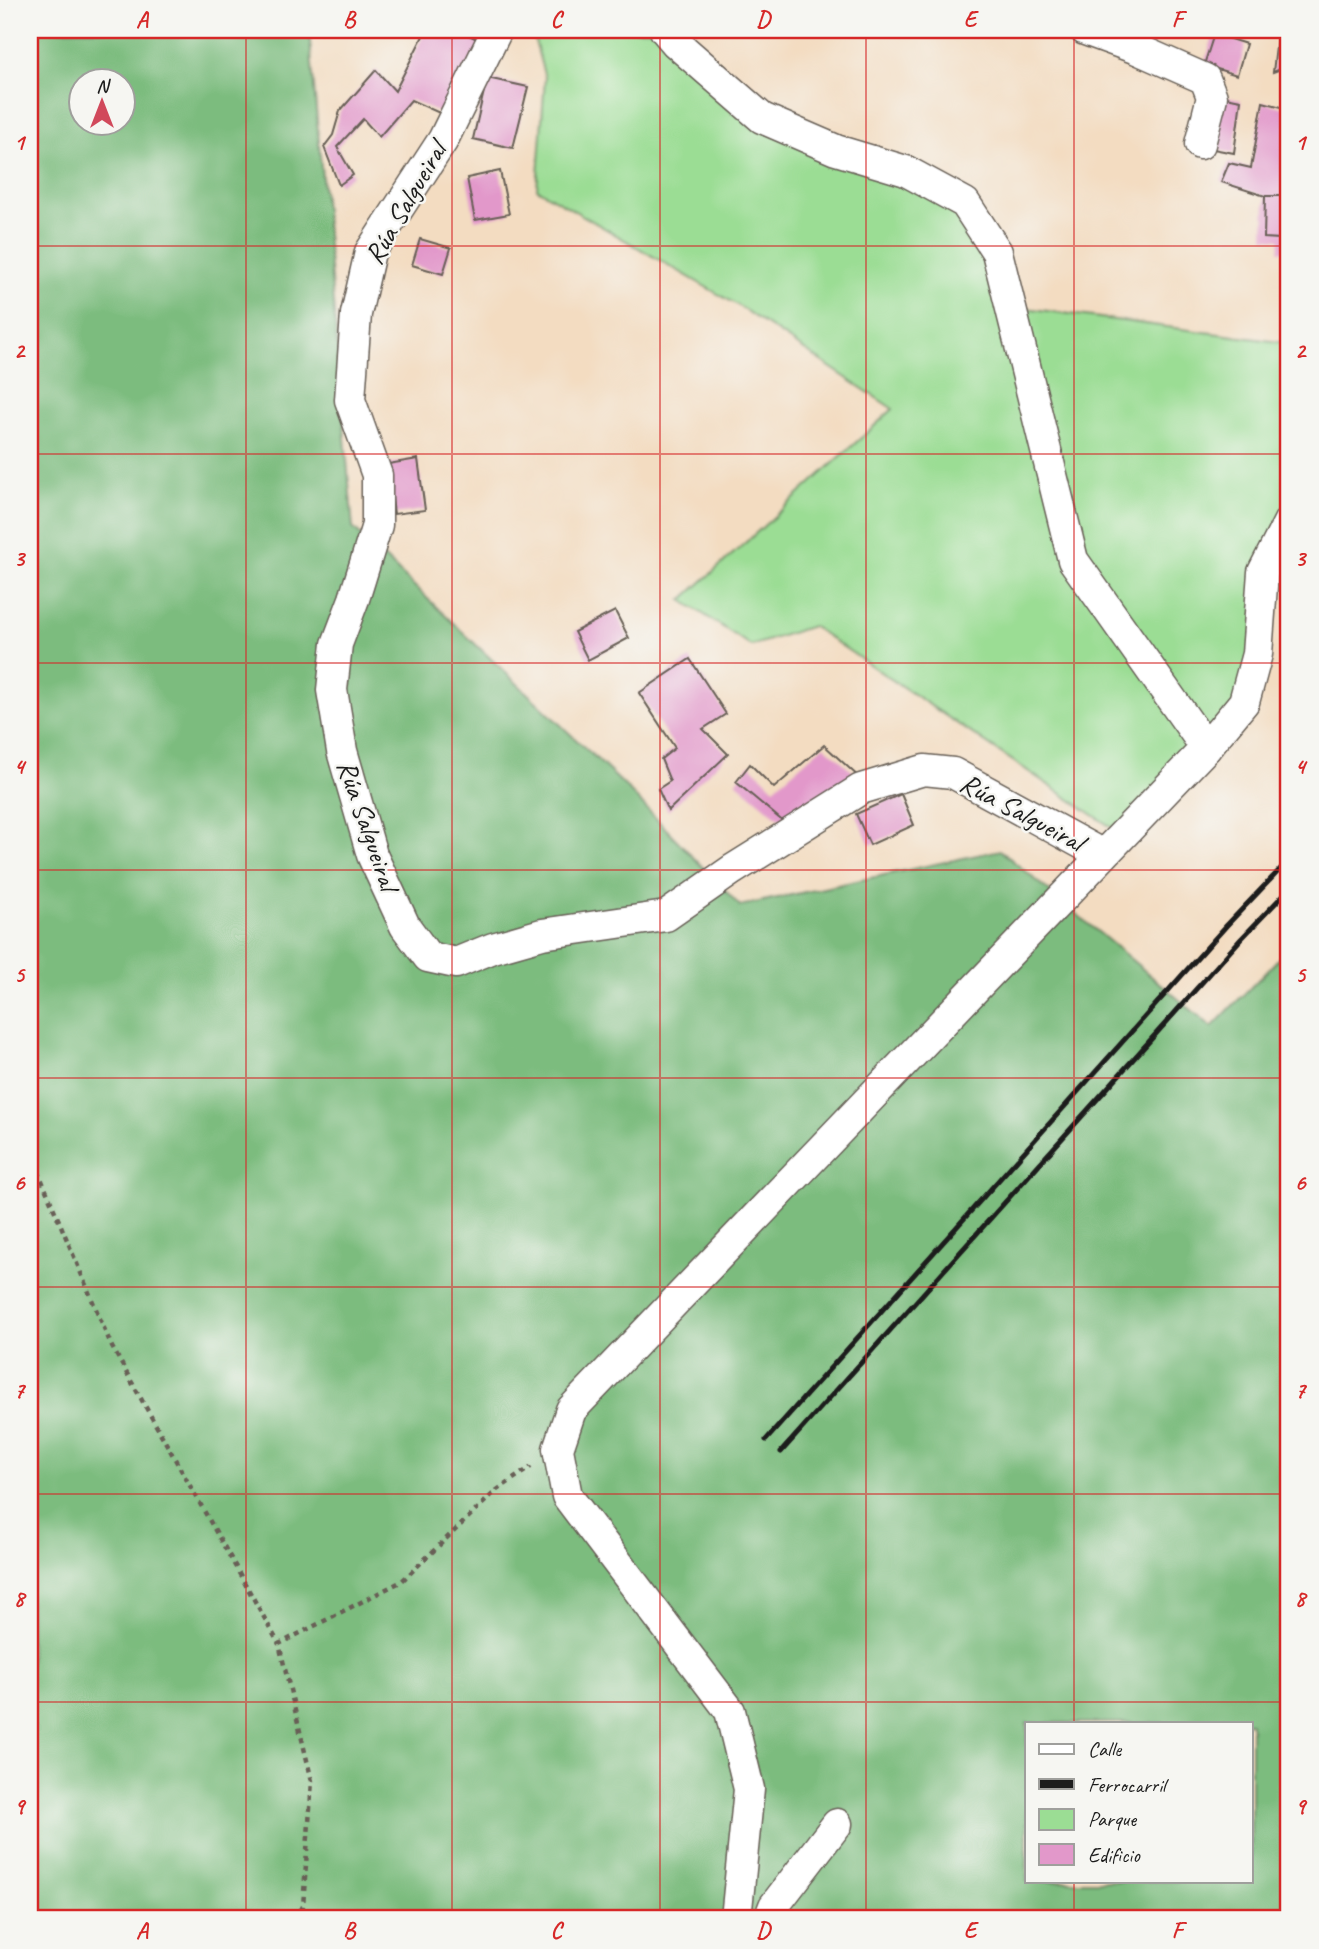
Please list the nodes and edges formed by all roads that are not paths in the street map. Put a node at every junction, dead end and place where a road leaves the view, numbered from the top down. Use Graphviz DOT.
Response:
graph roads {
  1 [pos="497,30"];
  2 [pos="665,30"];
  3 [pos="1085,30"];
  4 [pos="1200,145"];
  5 [pos="1289,520"];
  6 [pos="1206,748"];
  7 [pos="1103,855"];
  8 [pos="837,1824"];
  9 [pos="736,1919"];
  10 [pos="769,1919"];
  1 -- 7 [label="street, Rúa Salgueiral"];
  2 -- 6 [label="street"];
  3 -- 4 [label="street"];
  5 -- 6 [label="street"];
  6 -- 7 [label="street"];
  7 -- 9 [label="street"];
  8 -- 10 [label="street"];
}
